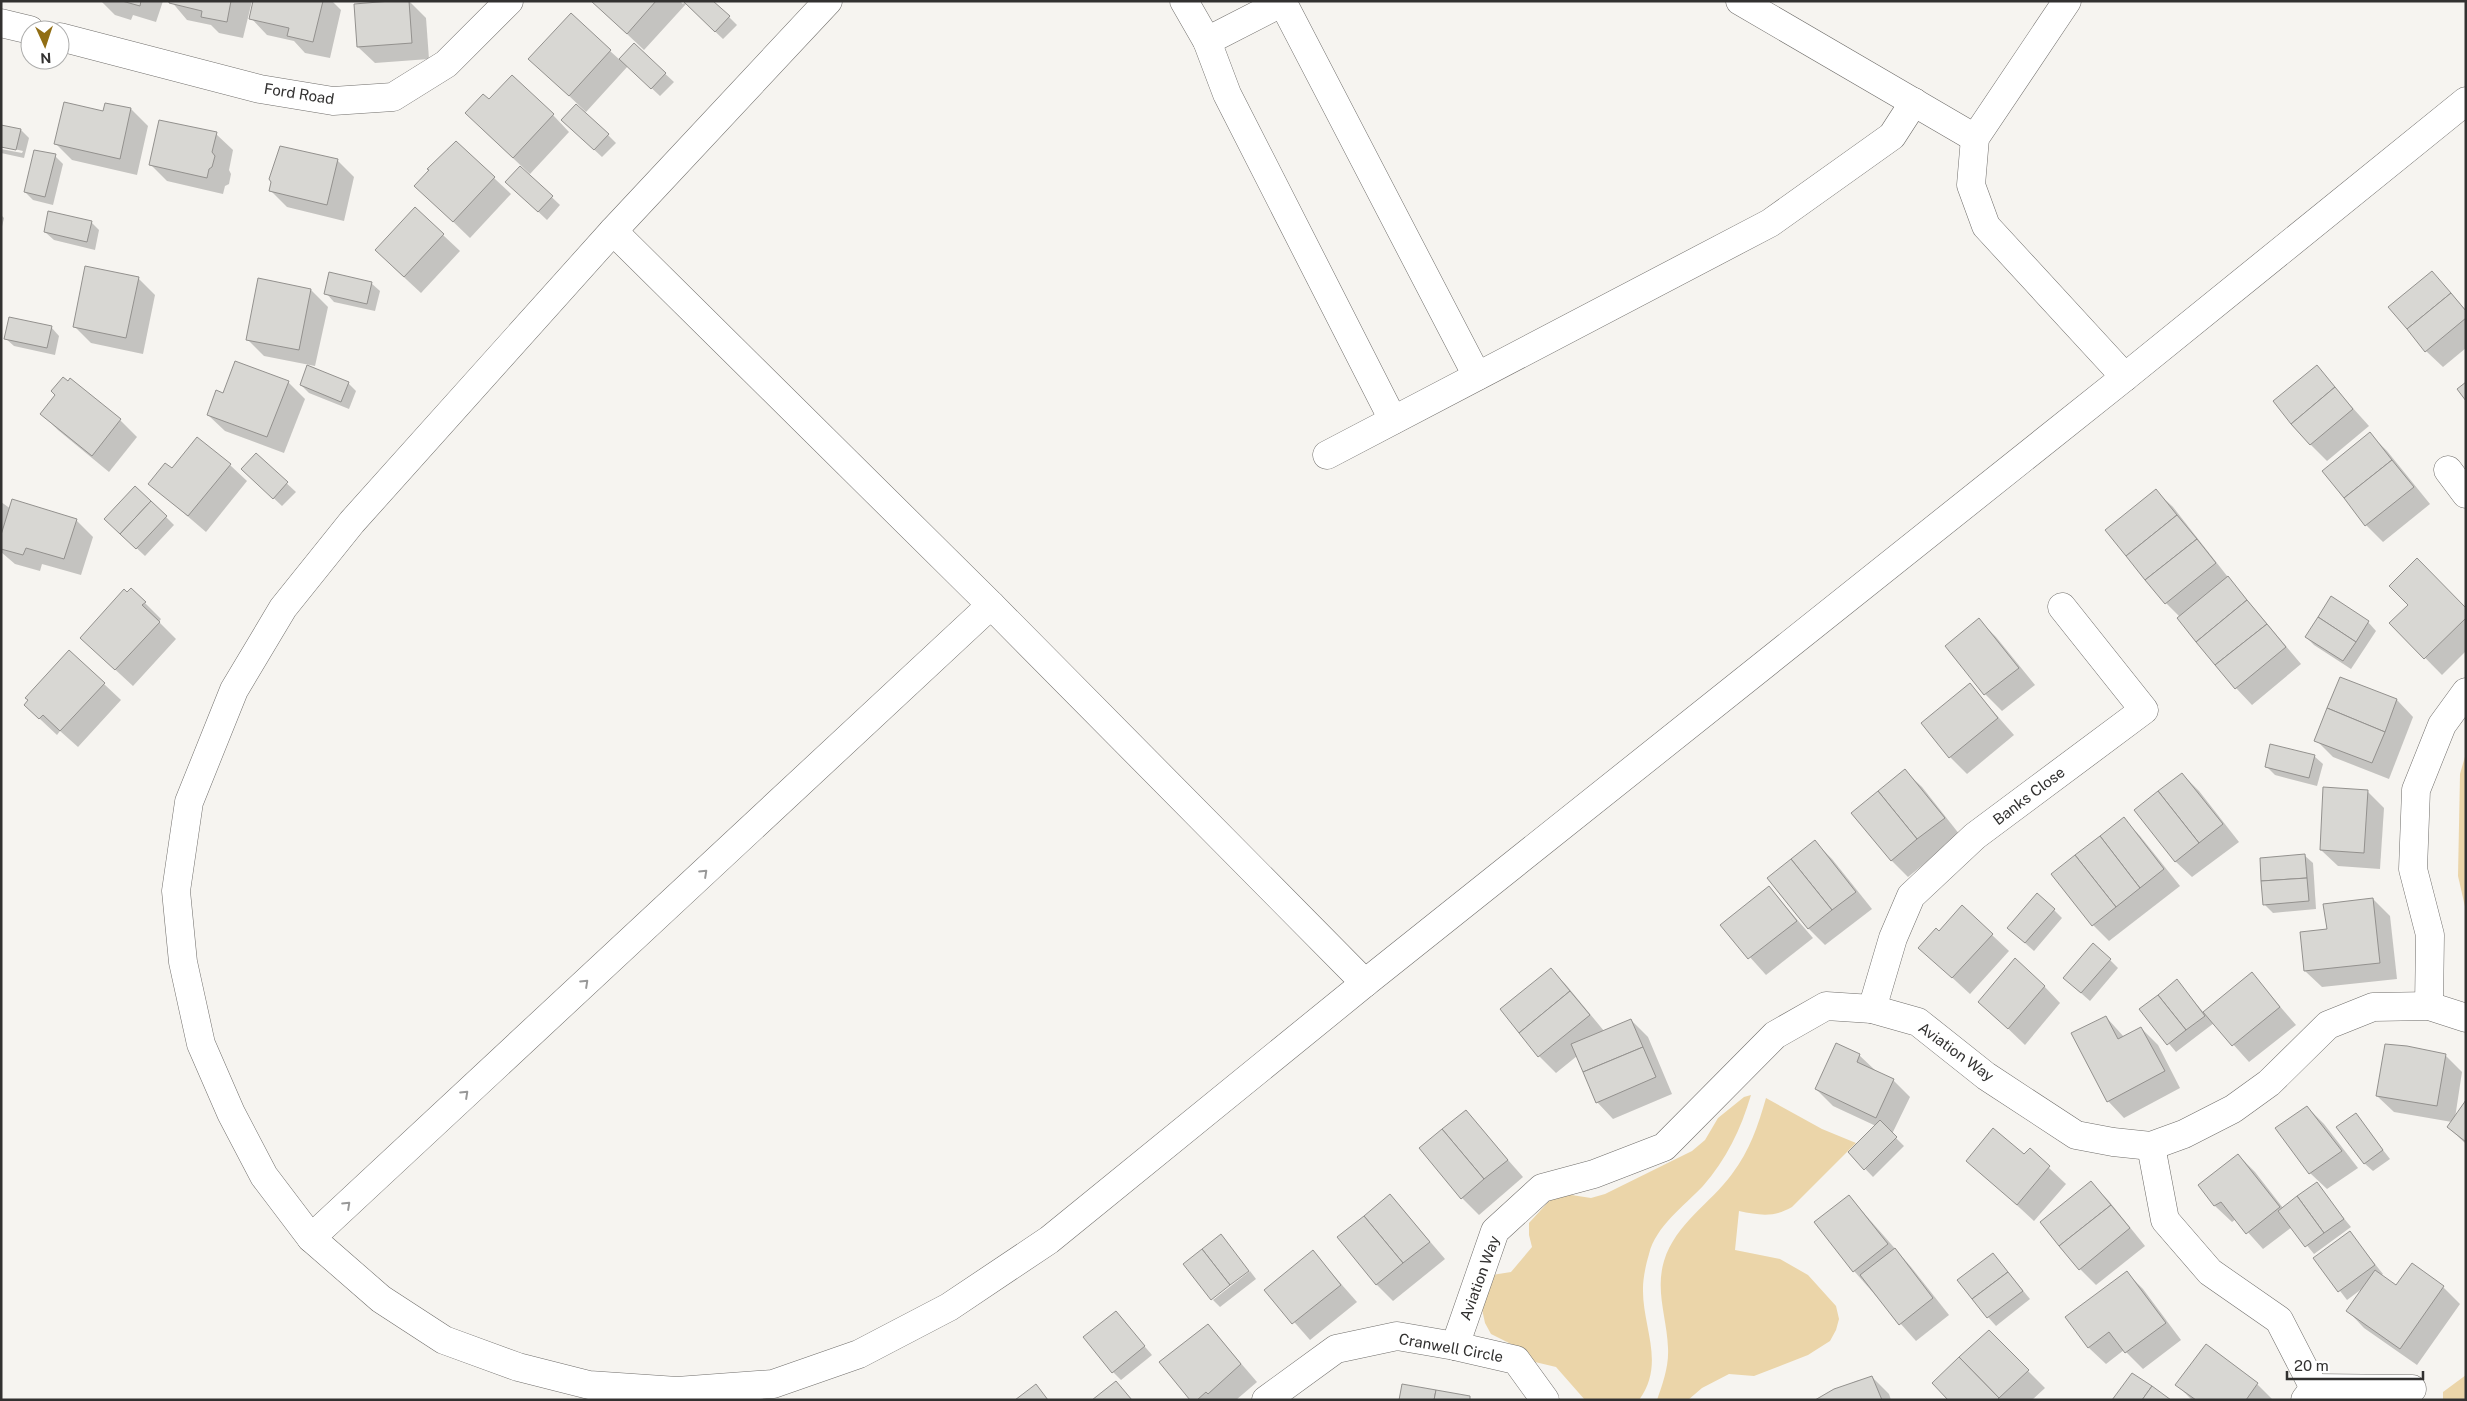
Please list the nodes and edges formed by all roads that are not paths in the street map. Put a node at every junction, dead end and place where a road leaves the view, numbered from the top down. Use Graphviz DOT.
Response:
graph roads {
  1 [pos="508,1"];
  2 [pos="828,1"];
  3 [pos="1184,1"];
  4 [pos="1740,1"];
  5 [pos="2067,1"];
  6 [pos="1283,2"];
  7 [pos="1,23"];
  8 [pos="20,28"];
  9 [pos="70,40"];
  10 [pos="1207,41"];
  11 [pos="2466,101"];
  12 [pos="1914,102"];
  13 [pos="1975,138"];
  14 [pos="613,231"];
  15 [pos="1477,376"];
  16 [pos="2125,377"];
  17 [pos="1393,420"];
  18 [pos="1327,454"];
  19 [pos="2448,470"];
  20 [pos="2466,494"];
  21 [pos="991,605"];
  22 [pos="2062,606"];
  23 [pos="2466,692"];
  24 [pos="1365,983"];
  25 [pos="2429,1006"];
  26 [pos="1872,1009"];
  27 [pos="2466,1018"];
  28 [pos="2151,1146"];
  29 [pos="311,1238"];
  30 [pos="1455,1346"];
  31 [pos="2412,1389"];
  32 [pos="2309,1394"];
  33 [pos="1266,1400"];
  34 [pos="1545,1400"];
  1 -- 9 [label="street, Ford Road"];
  2 -- 14 [label="street"];
  3 -- 10 [label="street"];
  4 -- 12 [label="street"];
  5 -- 13 [label="street"];
  6 -- 10 [label="street"];
  6 -- 15 [label="street"];
  7 -- 8 [label="street"];
  10 -- 17 [label="street"];
  11 -- 16 [label="street"];
  12 -- 13 [label="street"];
  12 -- 15 [label="street"];
  13 -- 16 [label="street"];
  14 -- 21 [label="street"];
  14 -- 29 [label="street"];
  15 -- 17 [label="street"];
  16 -- 24 [label="street"];
  17 -- 18 [label="street"];
  19 -- 20 [label="street"];
  21 -- 24 [label="street"];
  29 -- 21 [label="street, one-way"];
  22 -- 26 [label="street, Banks Close"];
  23 -- 25 [label="street"];
  24 -- 29 [label="street"];
  25 -- 27 [label="street, Aviation Way"];
  25 -- 28 [label="street, Aviation Way"];
  26 -- 28 [label="street, Aviation Way"];
  26 -- 30 [label="street, Aviation Way"];
  28 -- 32 [label="street"];
  30 -- 33 [label="street, Cranwell Circle"];
  30 -- 34 [label="street, Cranwell Circle"];
  31 -- 32 [label="street"];
}
